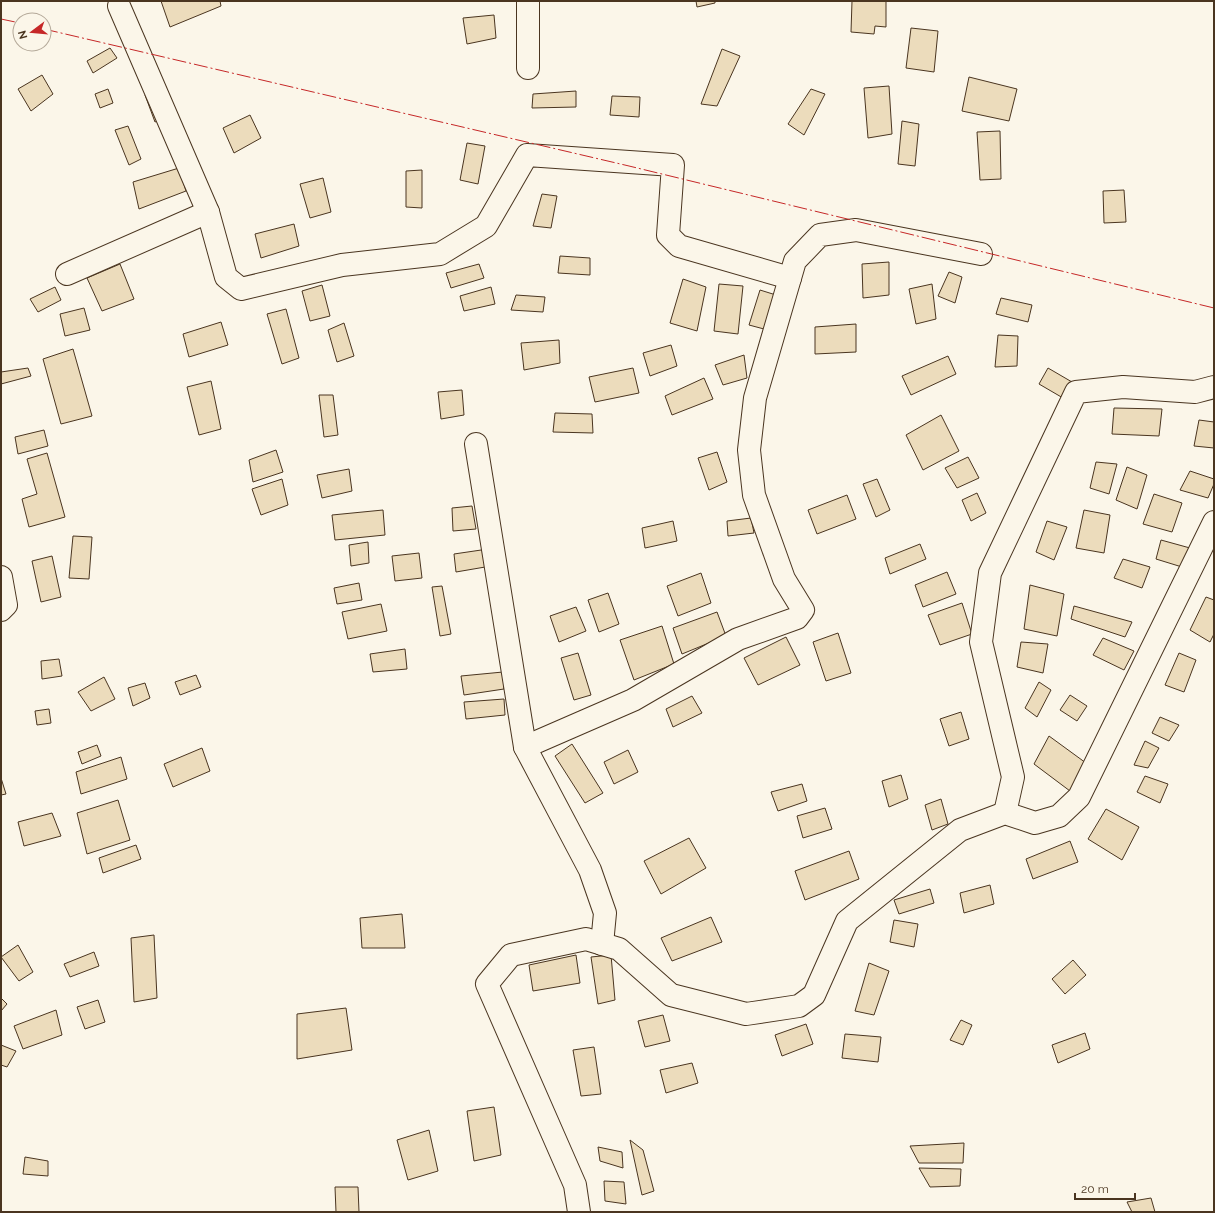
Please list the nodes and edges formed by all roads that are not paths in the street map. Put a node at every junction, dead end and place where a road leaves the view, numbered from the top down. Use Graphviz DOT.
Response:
graph roads {
  1 [pos="528,1"];
  2 [pos="119,6"];
  3 [pos="528,68"];
  4 [pos="208,212"];
  5 [pos="981,254"];
  6 [pos="66,274"];
  7 [pos="790,278"];
  8 [pos="1214,387"];
  9 [pos="476,444"];
  10 [pos="1214,522"];
  11 [pos="1,577"];
  12 [pos="1,610"];
  13 [pos="526,747"];
  14 [pos="1005,813"];
  15 [pos="602,944"];
  16 [pos="579,1212"];
  1 -- 3 [label="street"];
  2 -- 4 [label="street"];
  4 -- 6 [label="street"];
  4 -- 7 [label="street"];
  5 -- 7 [label="street"];
  7 -- 13 [label="street"];
  8 -- 14 [label="street"];
  9 -- 13 [label="street"];
  10 -- 14 [label="street"];
  11 -- 12 [label="street"];
  13 -- 15 [label="street"];
  14 -- 15 [label="street"];
  15 -- 16 [label="street"];
}
